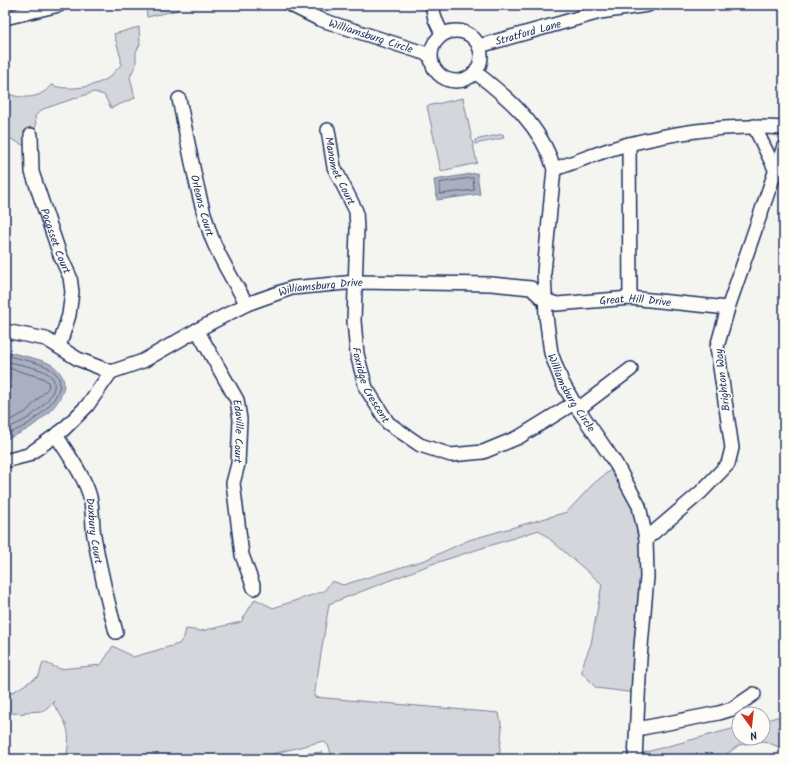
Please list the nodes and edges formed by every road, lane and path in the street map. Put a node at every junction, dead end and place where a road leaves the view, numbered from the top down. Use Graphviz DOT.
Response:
graph roads {
  1 [pos="59,5"];
  2 [pos="291,5"];
  3 [pos="432,5"];
  4 [pos="648,5"];
  5 [pos="5,18"];
  6 [pos="442,34"];
  7 [pos="479,46"];
  8 [pos="430,56"];
  9 [pos="475,72"];
  10 [pos="179,99"];
  11 [pos="754,126"];
  12 [pos="784,128"];
  13 [pos="328,130"];
  14 [pos="31,135"];
  15 [pos="629,144"];
  16 [pos="784,146"];
  17 [pos="554,169"];
  18 [pos="776,169"];
  19 [pos="356,282"];
  20 [pos="630,298"];
  21 [pos="544,300"];
  22 [pos="247,304"];
  23 [pos="728,308"];
  24 [pos="5,330"];
  25 [pos="197,330"];
  26 [pos="59,347"];
  27 [pos="631,369"];
  28 [pos="111,372"];
  29 [pos="576,406"];
  30 [pos="56,435"];
  31 [pos="5,461"];
  32 [pos="646,539"];
  33 [pos="254,588"];
  34 [pos="116,632"];
  35 [pos="754,694"];
  36 [pos="637,729"];
  37 [pos="635,759"];
  1 -- 5 [label="street"];
  2 -- 8 [label="street, Williamsburg Circle"];
  3 -- 6 [label="street"];
  4 -- 7 [label="street, Stratford Lane"];
  6 -- 7 [label="street"];
  6 -- 8 [label="street"];
  7 -- 9 [label="street"];
  8 -- 9 [label="street"];
  9 -- 17 [label="street, Williamsburg Circle"];
  10 -- 22 [label="street, Orleans Court"];
  11 -- 12 [label="street"];
  11 -- 15 [label="street"];
  11 -- 18 [label="street"];
  13 -- 19 [label="street, Manomet Court"];
  14 -- 26 [label="street, Pocasset Court"];
  15 -- 17 [label="street"];
  15 -- 20 [label="street"];
  16 -- 18 [label="street, Brighton Way"];
  17 -- 21 [label="street, Williamsburg Circle"];
  18 -- 23 [label="street, Brighton Way"];
  19 -- 21 [label="street, Williamsburg Drive"];
  19 -- 22 [label="street, Williamsburg Drive"];
  19 -- 29 [label="street, Foxridge Crescent"];
  20 -- 21 [label="street, Great Hill Drive"];
  20 -- 23 [label="street, Great Hill Drive"];
  21 -- 29 [label="street, Williamsburg Circle"];
  22 -- 25 [label="street, Williamsburg Drive"];
  23 -- 32 [label="street, Brighton Way"];
  24 -- 26 [label="street"];
  25 -- 28 [label="street, Williamsburg Drive"];
  25 -- 33 [label="street, Edaville Court"];
  26 -- 28 [label="street"];
  27 -- 29 [label="street"];
  28 -- 30 [label="street"];
  29 -- 32 [label="street, Williamsburg Circle"];
  30 -- 31 [label="street"];
  30 -- 34 [label="street, Duxbury Court"];
  32 -- 36 [label="street, Williamsburg Circle"];
  35 -- 36 [label="street"];
  36 -- 37 [label="street, Williamsburg Circle"];
}
